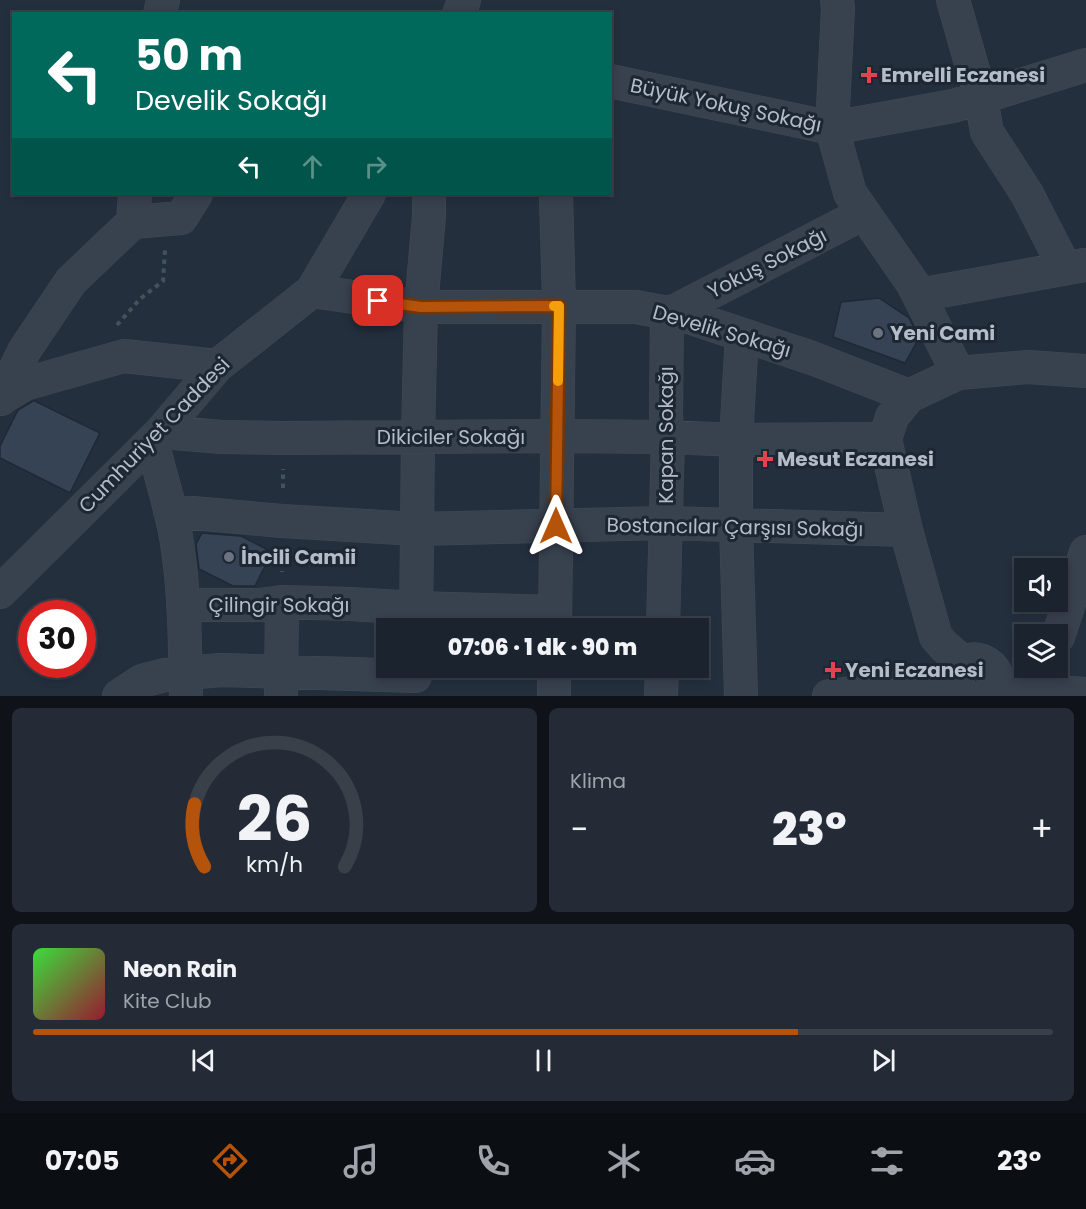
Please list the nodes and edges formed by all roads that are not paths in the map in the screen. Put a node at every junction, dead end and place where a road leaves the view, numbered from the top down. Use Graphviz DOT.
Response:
graph roads {
  1 [pos="837,0"];
  2 [pos="953,0"];
  3 [pos="1086,65"];
  4 [pos="612,81"];
  5 [pos="981,98"];
  6 [pos="832,128"];
  7 [pos="195,195"];
  8 [pos="368,195"];
  9 [pos="429,195"];
  10 [pos="556,195"];
  11 [pos="134,208"];
  12 [pos="864,213"];
  13 [pos="1075,266"];
  14 [pos="312,291"];
  15 [pos="919,295"];
  16 [pos="559,306"];
  17 [pos="421,307"];
  18 [pos="669,313"];
  19 [pos="742,335"];
  20 [pos="217,366"];
  21 [pos="1086,371"];
  22 [pos="958,373"];
  23 [pos="909,396"];
  24 [pos="0,399"];
  25 [pos="156,436"];
  26 [pos="557,436"];
  27 [pos="668,437"];
  28 [pos="418,438"];
  29 [pos="885,439"];
  30 [pos="736,440"];
  31 [pos="170,511"];
  32 [pos="665,524"];
  33 [pos="736,525"];
  34 [pos="556,526"];
  35 [pos="417,529"];
  36 [pos="906,530"];
  37 [pos="1086,552"];
  38 [pos="0,592"];
  39 [pos="282,603"];
  40 [pos="183,605"];
  41 [pos="416,618"];
  42 [pos="555,618"];
  43 [pos="663,618"];
  44 [pos="1062,624"];
  45 [pos="554,678"];
  46 [pos="662,678"];
  47 [pos="1044,679"];
  48 [pos="416,680"];
  49 [pos="974,683"];
  50 [pos="282,684"];
  51 [pos="185,685"];
  52 [pos="1086,694"];
  53 [pos="118,696"];
  54 [pos="554,696"];
  55 [pos="661,696"];
  56 [pos="741,696"];
  57 [pos="830,696"];
  1 -- 6 [label="street"];
  2 -- 5 [label="street"];
  3 -- 5 [label="street, Büyük Yokuş Sokağı"];
  4 -- 6 [label="street, Büyük Yokuş Sokağı"];
  5 -- 6 [label="street, Büyük Yokuş Sokağı"];
  5 -- 13 [label="street"];
  6 -- 12 [label="street"];
  7 -- 11 [label="street"];
  8 -- 14 [label="street, Cumhuriyet Caddesi"];
  9 -- 17 [label="street"];
  10 -- 16 [label="street"];
  11 -- 24 [label="street"];
  12 -- 15 [label="street"];
  12 -- 18 [label="street, Yokuş Sokağı"];
  13 -- 15 [label="street"];
  14 -- 17 [label="street, Develik Sokağı"];
  14 -- 20 [label="street, Cumhuriyet Caddesi"];
  15 -- 22 [label="street"];
  16 -- 17 [label="street, Develik Sokağı"];
  16 -- 18 [label="street, Develik Sokağı"];
  16 -- 26 [label="street"];
  17 -- 28 [label="street"];
  18 -- 19 [label="street, Develik Sokağı"];
  18 -- 27 [label="street, Kapan Sokağı"];
  19 -- 23 [label="street, Develik Sokağı"];
  19 -- 30 [label="street"];
  20 -- 24 [label="street"];
  20 -- 25 [label="street, Cumhuriyet Caddesi"];
  21 -- 22 [label="street"];
  22 -- 23 [label="street"];
  23 -- 29 [label="street"];
  25 -- 28 [label="street, Dikiciler Sokağı"];
  25 -- 31 [label="street"];
  25 -- 38 [label="street, Cumhuriyet Caddesi"];
  26 -- 27 [label="street, Dikiciler Sokağı"];
  26 -- 28 [label="street, Dikiciler Sokağı"];
  26 -- 34 [label="street"];
  27 -- 30 [label="street, Dikiciler Sokağı"];
  27 -- 32 [label="street, Kapan Sokağı"];
  28 -- 35 [label="street"];
  29 -- 30 [label="street, Dikiciler Sokağı"];
  29 -- 36 [label="street"];
  30 -- 33 [label="street"];
  31 -- 35 [label="street, Bostancılar Çarşısı Sokağı"];
  31 -- 40 [label="street"];
  32 -- 33 [label="street, Bostancılar Çarşısı Sokağı"];
  32 -- 34 [label="street, Bostancılar Çarşısı Sokağı"];
  32 -- 43 [label="street, Kapan Sokağı"];
  33 -- 36 [label="street, Bostancılar Çarşısı Sokağı"];
  33 -- 56 [label="street"];
  34 -- 35 [label="street, Bostancılar Çarşısı Sokağı"];
  34 -- 42 [label="street"];
  35 -- 41 [label="street"];
  36 -- 49 [label="street"];
  37 -- 44 [label="street"];
  39 -- 40 [label="street, Çilingir Sokağı"];
  39 -- 41 [label="street, Çilingir Sokağı"];
  39 -- 50 [label="street"];
  40 -- 51 [label="street"];
  45 -- 54 [label="street"];
  46 -- 55 [label="street"];
  47 -- 49 [label="street"];
  47 -- 52 [label="street"];
  48 -- 50 [label="street"];
  49 -- 57 [label="street"];
  50 -- 51 [label="street"];
  51 -- 53 [label="street"];
}
